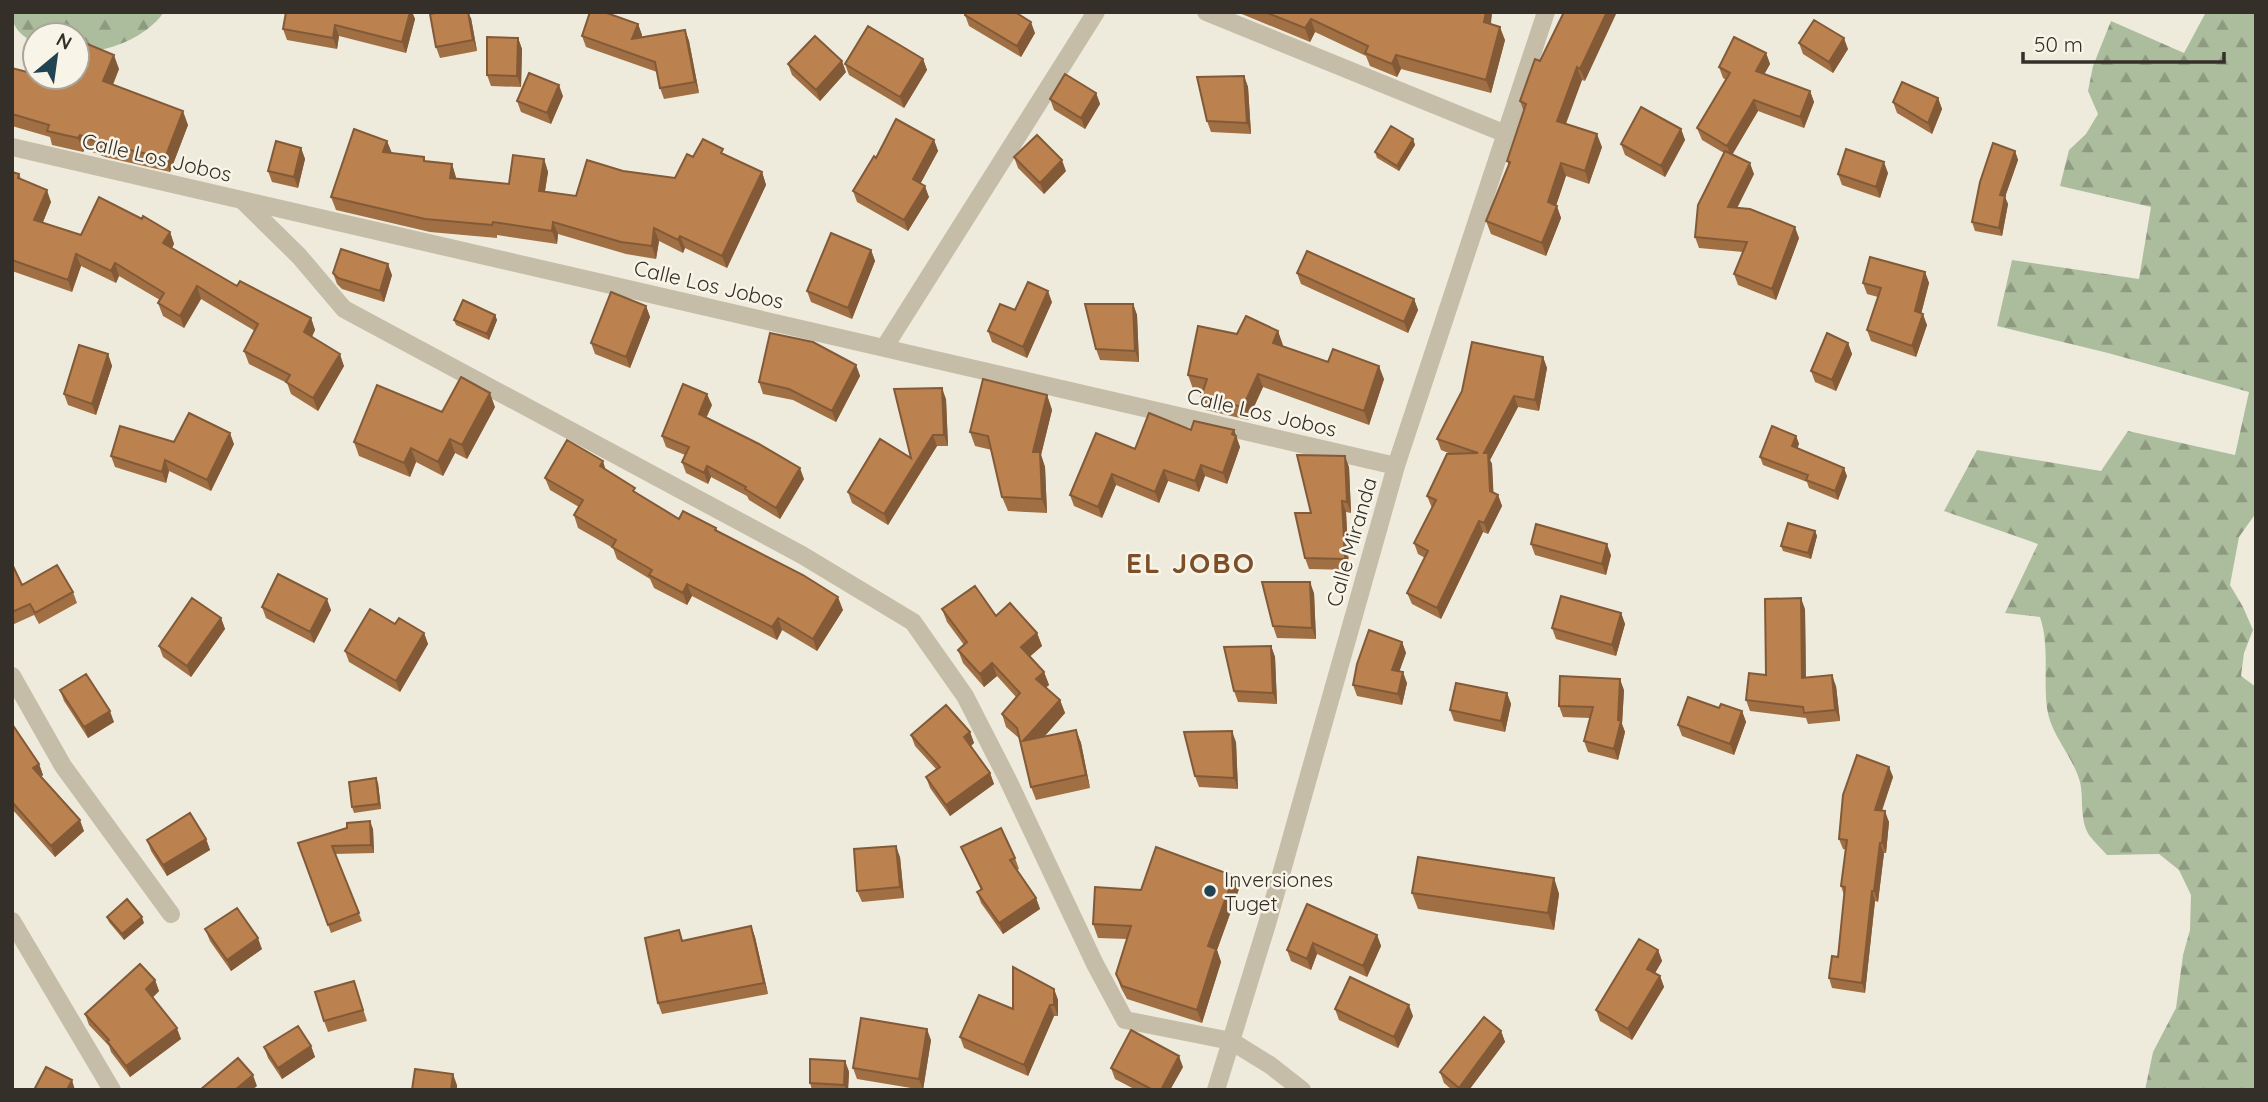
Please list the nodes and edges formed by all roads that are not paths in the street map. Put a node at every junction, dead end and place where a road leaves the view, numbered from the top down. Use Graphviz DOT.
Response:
graph roads {
  1 [pos="1096,12"];
  2 [pos="1206,12"];
  3 [pos="1546,12"];
  4 [pos="1506,134"];
  5 [pos="12,147"];
  6 [pos="242,200"];
  7 [pos="884,348"];
  8 [pos="1396,466"];
  9 [pos="12,676"];
  10 [pos="171,914"];
  11 [pos="12,921"];
  12 [pos="1231,1041"];
  13 [pos="112,1090"];
  14 [pos="1216,1090"];
  15 [pos="1302,1090"];
  1 -- 7 [label="street"];
  2 -- 4 [label="street"];
  3 -- 4 [label="street, Calle Miranda"];
  4 -- 8 [label="street, Calle Miranda"];
  5 -- 6 [label="street, Calle Los Jobos"];
  6 -- 7 [label="street, Calle Los Jobos"];
  6 -- 12 [label="street"];
  7 -- 8 [label="street, Calle Los Jobos"];
  8 -- 12 [label="street, Calle Miranda"];
  9 -- 10 [label="street"];
  11 -- 13 [label="street"];
  12 -- 14 [label="street, Calle Miranda"];
  12 -- 15 [label="street"];
}
